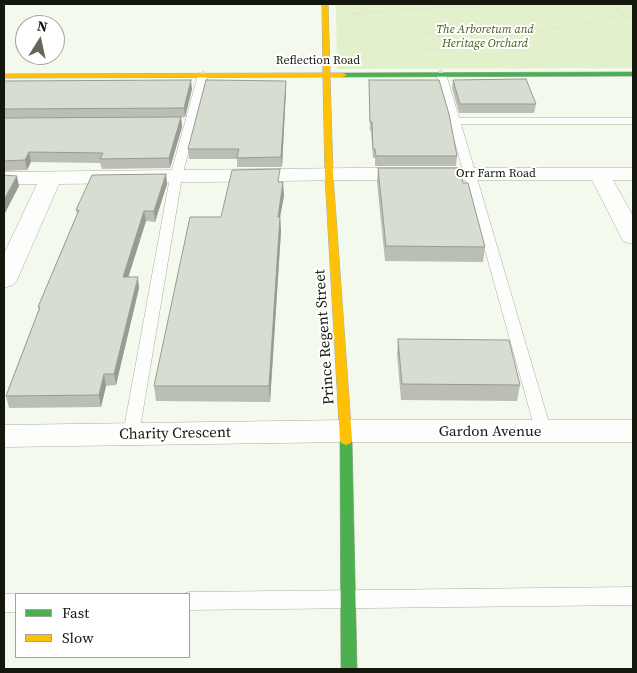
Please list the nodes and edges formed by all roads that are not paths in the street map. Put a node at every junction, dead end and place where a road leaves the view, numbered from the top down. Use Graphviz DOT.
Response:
graph roads {
  1 [pos="325,4"];
  2 [pos="328,74"];
  3 [pos="440,74"];
  4 [pos="633,74"];
  5 [pos="203,75"];
  6 [pos="4,76"];
  7 [pos="633,120"];
  8 [pos="454,121"];
  9 [pos="471,174"];
  10 [pos="599,174"];
  11 [pos="633,174"];
  12 [pos="329,175"];
  13 [pos="176,177"];
  14 [pos="4,178"];
  15 [pos="51,178"];
  16 [pos="633,237"];
  17 [pos="4,280"];
  18 [pos="346,431"];
  19 [pos="544,432"];
  20 [pos="633,432"];
  21 [pos="132,434"];
  22 [pos="4,436"];
  23 [pos="633,596"];
  24 [pos="348,600"];
  25 [pos="190,601"];
  26 [pos="349,669"];
  1 -- 2 [label="street, Prince Regent Street"];
  2 -- 3 [label="street, Reflection Road"];
  2 -- 5 [label="street, Reflection Road"];
  2 -- 12 [label="street, Prince Regent Street"];
  3 -- 4 [label="street, Reflection Road"];
  3 -- 8 [label="lane"];
  5 -- 6 [label="street, Reflection Road"];
  5 -- 13 [label="lane"];
  7 -- 8 [label="lane"];
  8 -- 9 [label="lane"];
  9 -- 10 [label="street, Orr Farm Road"];
  9 -- 12 [label="street, Orr Farm Road"];
  9 -- 19 [label="lane"];
  10 -- 11 [label="street, Orr Farm Road"];
  10 -- 16 [label="street"];
  12 -- 13 [label="street"];
  12 -- 18 [label="street, Prince Regent Street"];
  13 -- 15 [label="street"];
  13 -- 21 [label="lane"];
  14 -- 15 [label="street"];
  15 -- 17 [label="street"];
  18 -- 19 [label="street, Gardon Avenue"];
  18 -- 21 [label="street, Charity Crescent"];
  18 -- 24 [label="street, Prince Regent Street"];
  19 -- 20 [label="street, Gardon Avenue"];
  21 -- 22 [label="street, Charity Crescent"];
  23 -- 24 [label="lane"];
  24 -- 25 [label="lane"];
  24 -- 26 [label="street, Prince Regent Street"];
}
